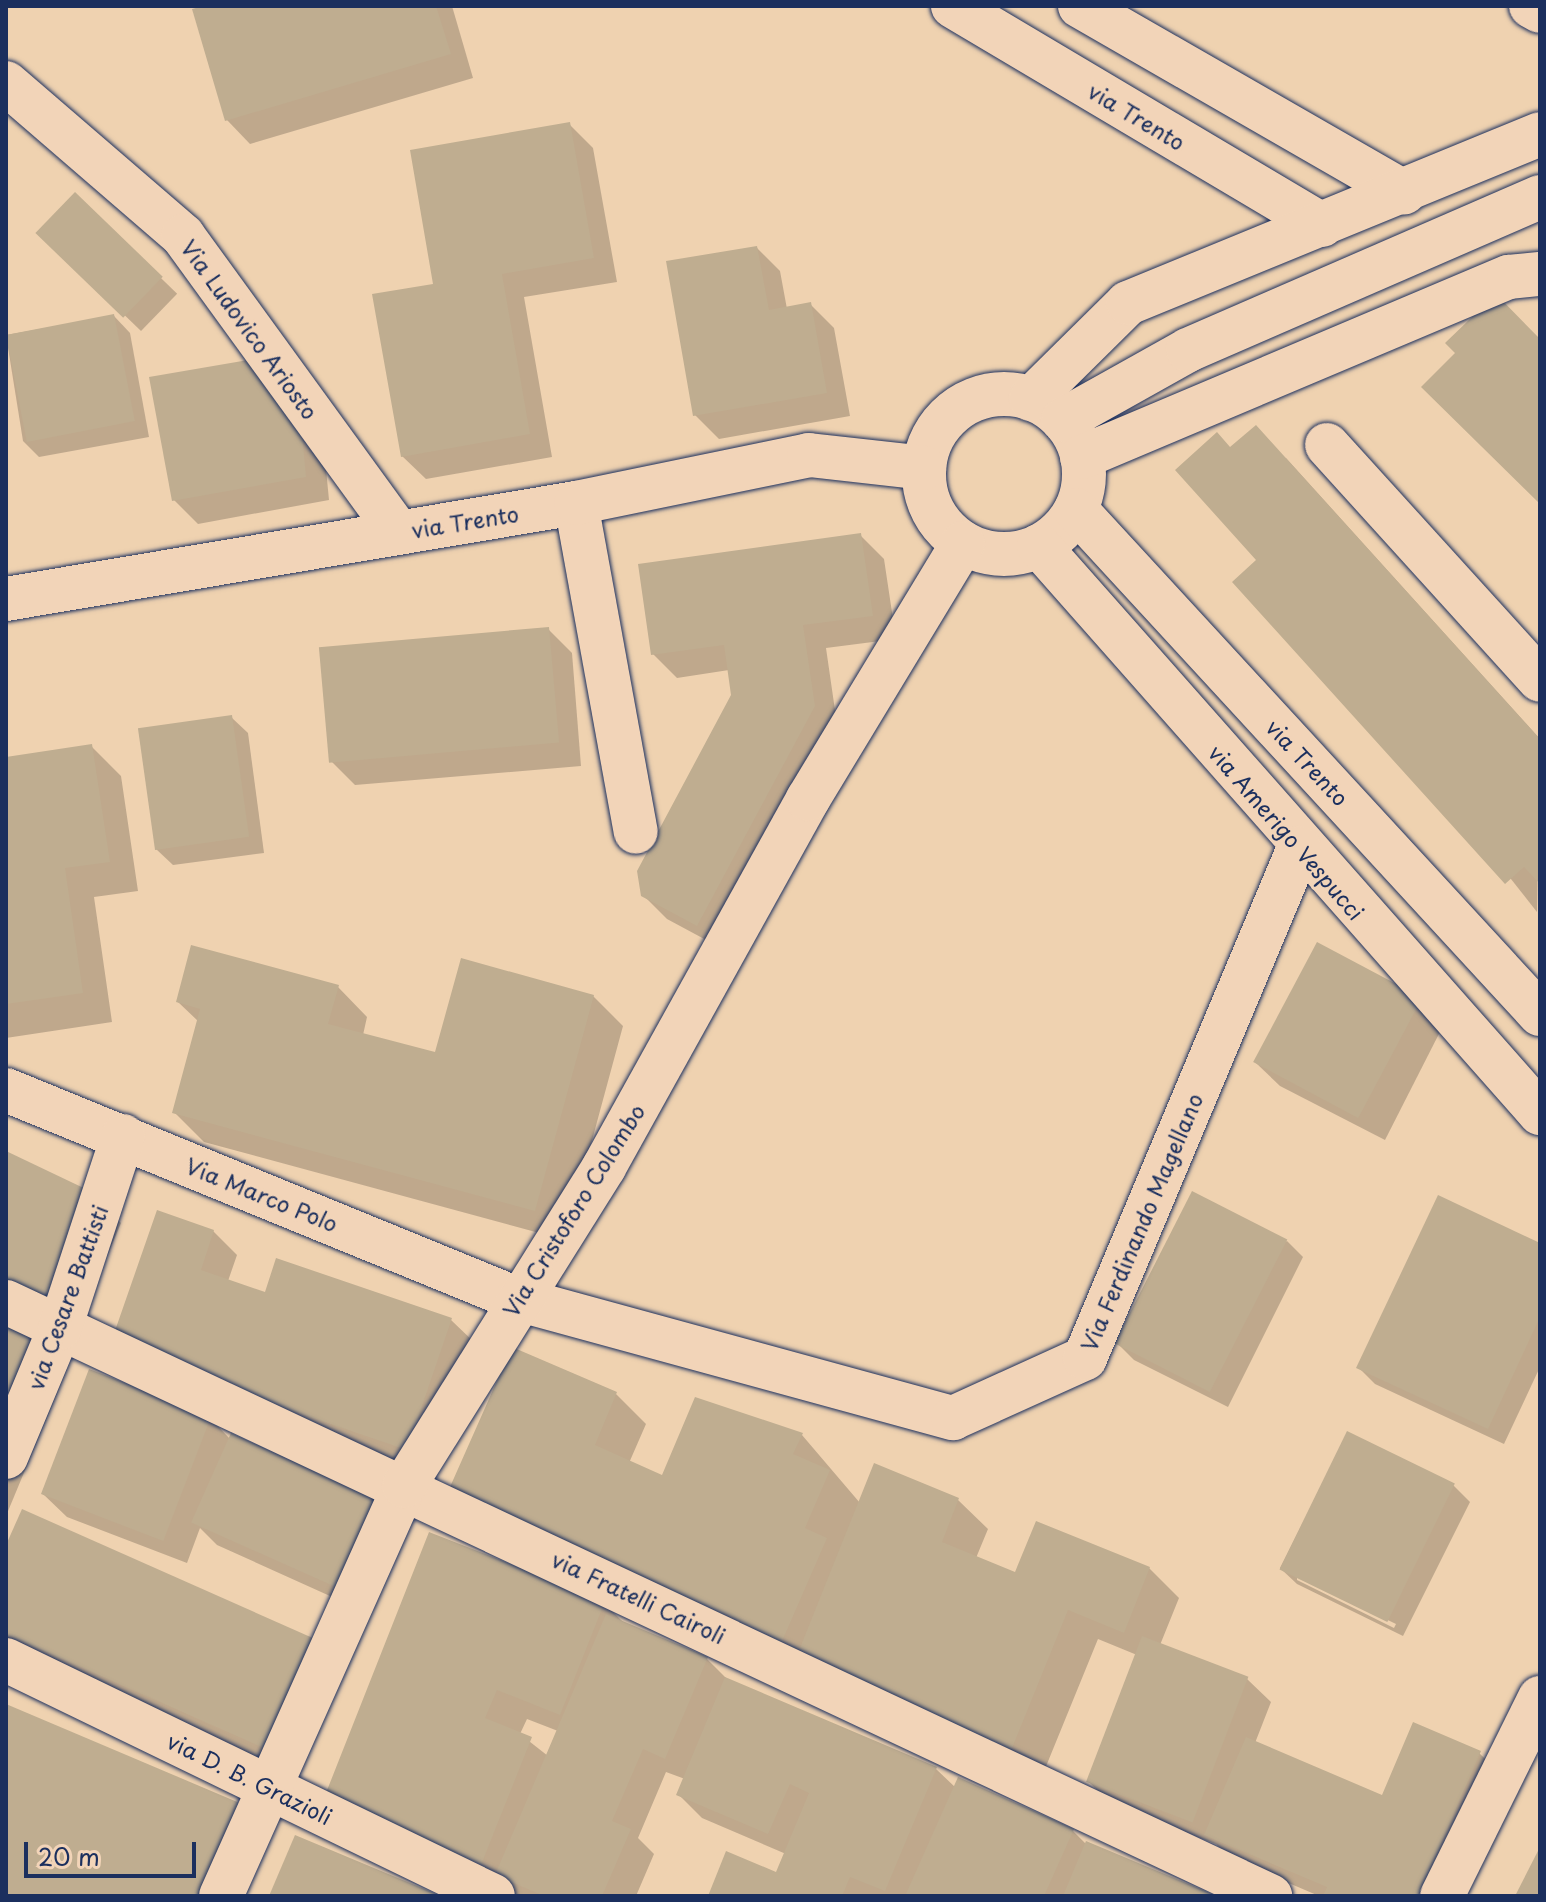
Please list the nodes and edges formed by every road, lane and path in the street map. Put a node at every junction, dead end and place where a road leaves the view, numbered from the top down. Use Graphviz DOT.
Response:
graph roads {
  1 [pos="953,6"];
  2 [pos="1080,6"];
  3 [pos="1531,6"];
  4 [pos="1540,11"];
  5 [pos="6,83"];
  6 [pos="1540,134"];
  7 [pos="1404,192"];
  8 [pos="1540,197"];
  9 [pos="1322,225"];
  10 [pos="1540,274"];
  11 [pos="1059,425"];
  12 [pos="1327,445"];
  13 [pos="924,468"];
  14 [pos="576,503"];
  15 [pos="1076,510"];
  16 [pos="398,532"];
  17 [pos="963,543"];
  18 [pos="1039,546"];
  19 [pos="6,599"];
  20 [pos="1540,680"];
  21 [pos="636,832"];
  22 [pos="1299,848"];
  23 [pos="1540,1014"];
  24 [pos="6,1090"];
  25 [pos="1540,1113"];
  26 [pos="123,1136"];
  27 [pos="517,1299"];
  28 [pos="6,1302"];
  29 [pos="60,1328"];
  30 [pos="6,1457"];
  31 [pos="404,1486"];
  32 [pos="6,1660"];
  33 [pos="1540,1698"];
  34 [pos="270,1788"];
  35 [pos="221,1896"];
  36 [pos="493,1896"];
  37 [pos="1270,1896"];
  38 [pos="1442,1896"];
  1 -- 9 [label="street, via Trento"];
  2 -- 7 [label="street"];
  3 -- 4 [label="street"];
  5 -- 16 [label="street, Via Ludovico Ariosto"];
  6 -- 7 [label="street"];
  7 -- 9 [label="street"];
  8 -- 11 [label="street"];
  9 -- 11 [label="street"];
  10 -- 11 [label="street"];
  11 -- 13 [label="street"];
  11 -- 15 [label="street"];
  12 -- 20 [label="street"];
  13 -- 14 [label="street, via Trento"];
  13 -- 17 [label="street"];
  14 -- 16 [label="street, via Trento"];
  14 -- 21 [label="street"];
  15 -- 18 [label="street"];
  15 -- 23 [label="street, via Trento"];
  16 -- 19 [label="street, via Trento"];
  17 -- 18 [label="street"];
  17 -- 27 [label="street, Via Cristoforo Colombo"];
  18 -- 22 [label="street, via Amerigo Vespucci"];
  22 -- 25 [label="street, via Amerigo Vespucci"];
  22 -- 27 [label="street, Via Ferdinando Magellano"];
  24 -- 26 [label="street, Via Marco Polo"];
  26 -- 27 [label="street, Via Marco Polo"];
  26 -- 29 [label="street, via Cesare Battisti"];
  27 -- 31 [label="street, Via Cristoforo Colombo"];
  28 -- 29 [label="street, via Fratelli Cairoli"];
  29 -- 30 [label="street, via Cesare Battisti"];
  29 -- 31 [label="street, via Fratelli Cairoli"];
  31 -- 34 [label="street, Via Cristoforo Colombo"];
  31 -- 37 [label="street, via Fratelli Cairoli"];
  32 -- 34 [label="street, via D. B. Grazioli"];
  33 -- 38 [label="street"];
  34 -- 35 [label="street, Via Cristoforo Colombo"];
  34 -- 36 [label="street, via D. B. Grazioli"];
}
